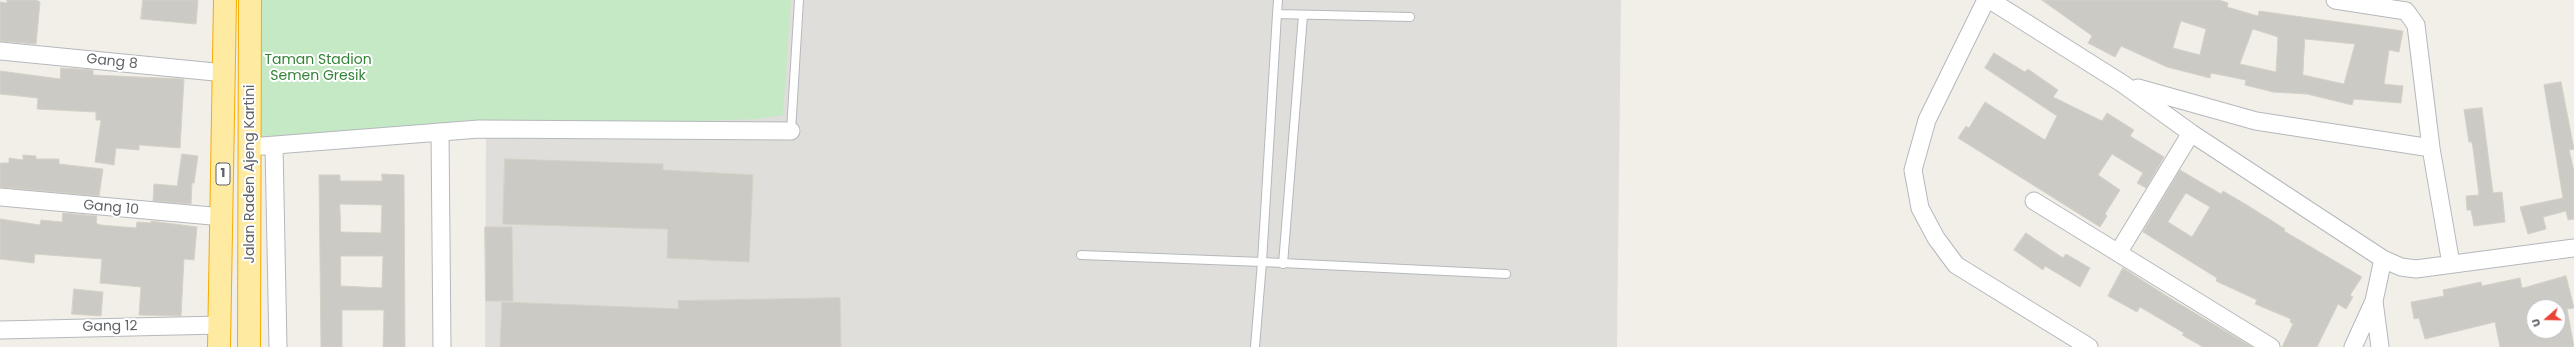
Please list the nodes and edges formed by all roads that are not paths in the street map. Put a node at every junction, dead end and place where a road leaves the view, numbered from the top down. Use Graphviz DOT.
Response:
graph roads {
  1 [pos="225,0"];
  2 [pos="250,0"];
  3 [pos="799,0"];
  4 [pos="1278,0"];
  5 [pos="1986,0"];
  6 [pos="1990,0"];
  7 [pos="2335,0"];
  8 [pos="1277,14"];
  9 [pos="1303,15"];
  10 [pos="1410,17"];
  11 [pos="0,51"];
  12 [pos="224,73"];
  13 [pos="2124,84"];
  14 [pos="791,131"];
  15 [pos="440,132"];
  16 [pos="2191,133"];
  17 [pos="274,146"];
  18 [pos="250,147"];
  19 [pos="2431,148"];
  20 [pos="0,197"];
  21 [pos="2034,201"];
  22 [pos="223,217"];
  23 [pos="2574,248"];
  24 [pos="2118,253"];
  25 [pos="1081,255"];
  26 [pos="2383,259"];
  27 [pos="1262,262"];
  28 [pos="1283,264"];
  29 [pos="2451,264"];
  30 [pos="1506,274"];
  31 [pos="2374,301"];
  32 [pos="220,325"];
  33 [pos="0,330"];
  34 [pos="219,347"];
  35 [pos="248,347"];
  36 [pos="278,347"];
  37 [pos="442,347"];
  38 [pos="1255,347"];
  39 [pos="2089,347"];
  40 [pos="2271,347"];
  41 [pos="2353,347"];
  42 [pos="2380,347"];
  1 -- 12 [label="highway, Jalan Raden Ajeng Kartini / 1"];
  2 -- 18 [label="highway, Jalan Raden Ajeng Kartini / 1"];
  3 -- 14 [label="lane"];
  4 -- 8 [label="lane"];
  5 -- 39 [label="street"];
  6 -- 13 [label="street"];
  7 -- 19 [label="street"];
  8 -- 9 [label="lane"];
  8 -- 27 [label="lane"];
  9 -- 10 [label="lane"];
  9 -- 28 [label="lane"];
  11 -- 12 [label="street, Gang 8"];
  12 -- 22 [label="highway, Jalan Raden Ajeng Kartini / 1"];
  13 -- 16 [label="street"];
  13 -- 19 [label="street"];
  14 -- 15 [label="street"];
  15 -- 17 [label="street"];
  15 -- 37 [label="street"];
  16 -- 24 [label="street"];
  16 -- 26 [label="street"];
  17 -- 18 [label="street"];
  17 -- 36 [label="street"];
  18 -- 35 [label="highway, Jalan Raden Ajeng Kartini / 1"];
  19 -- 29 [label="street"];
  20 -- 22 [label="street, Gang 10"];
  21 -- 24 [label="street"];
  22 -- 32 [label="highway, Jalan Raden Ajeng Kartini / 1"];
  23 -- 29 [label="street"];
  24 -- 40 [label="street"];
  25 -- 27 [label="lane"];
  26 -- 29 [label="street"];
  26 -- 31 [label="street"];
  27 -- 28 [label="lane"];
  27 -- 38 [label="lane"];
  28 -- 30 [label="lane"];
  31 -- 41 [label="street"];
  31 -- 42 [label="street"];
  32 -- 33 [label="street, Gang 12"];
  32 -- 34 [label="highway, Jalan Raden Ajeng Kartini / 1"];
}
